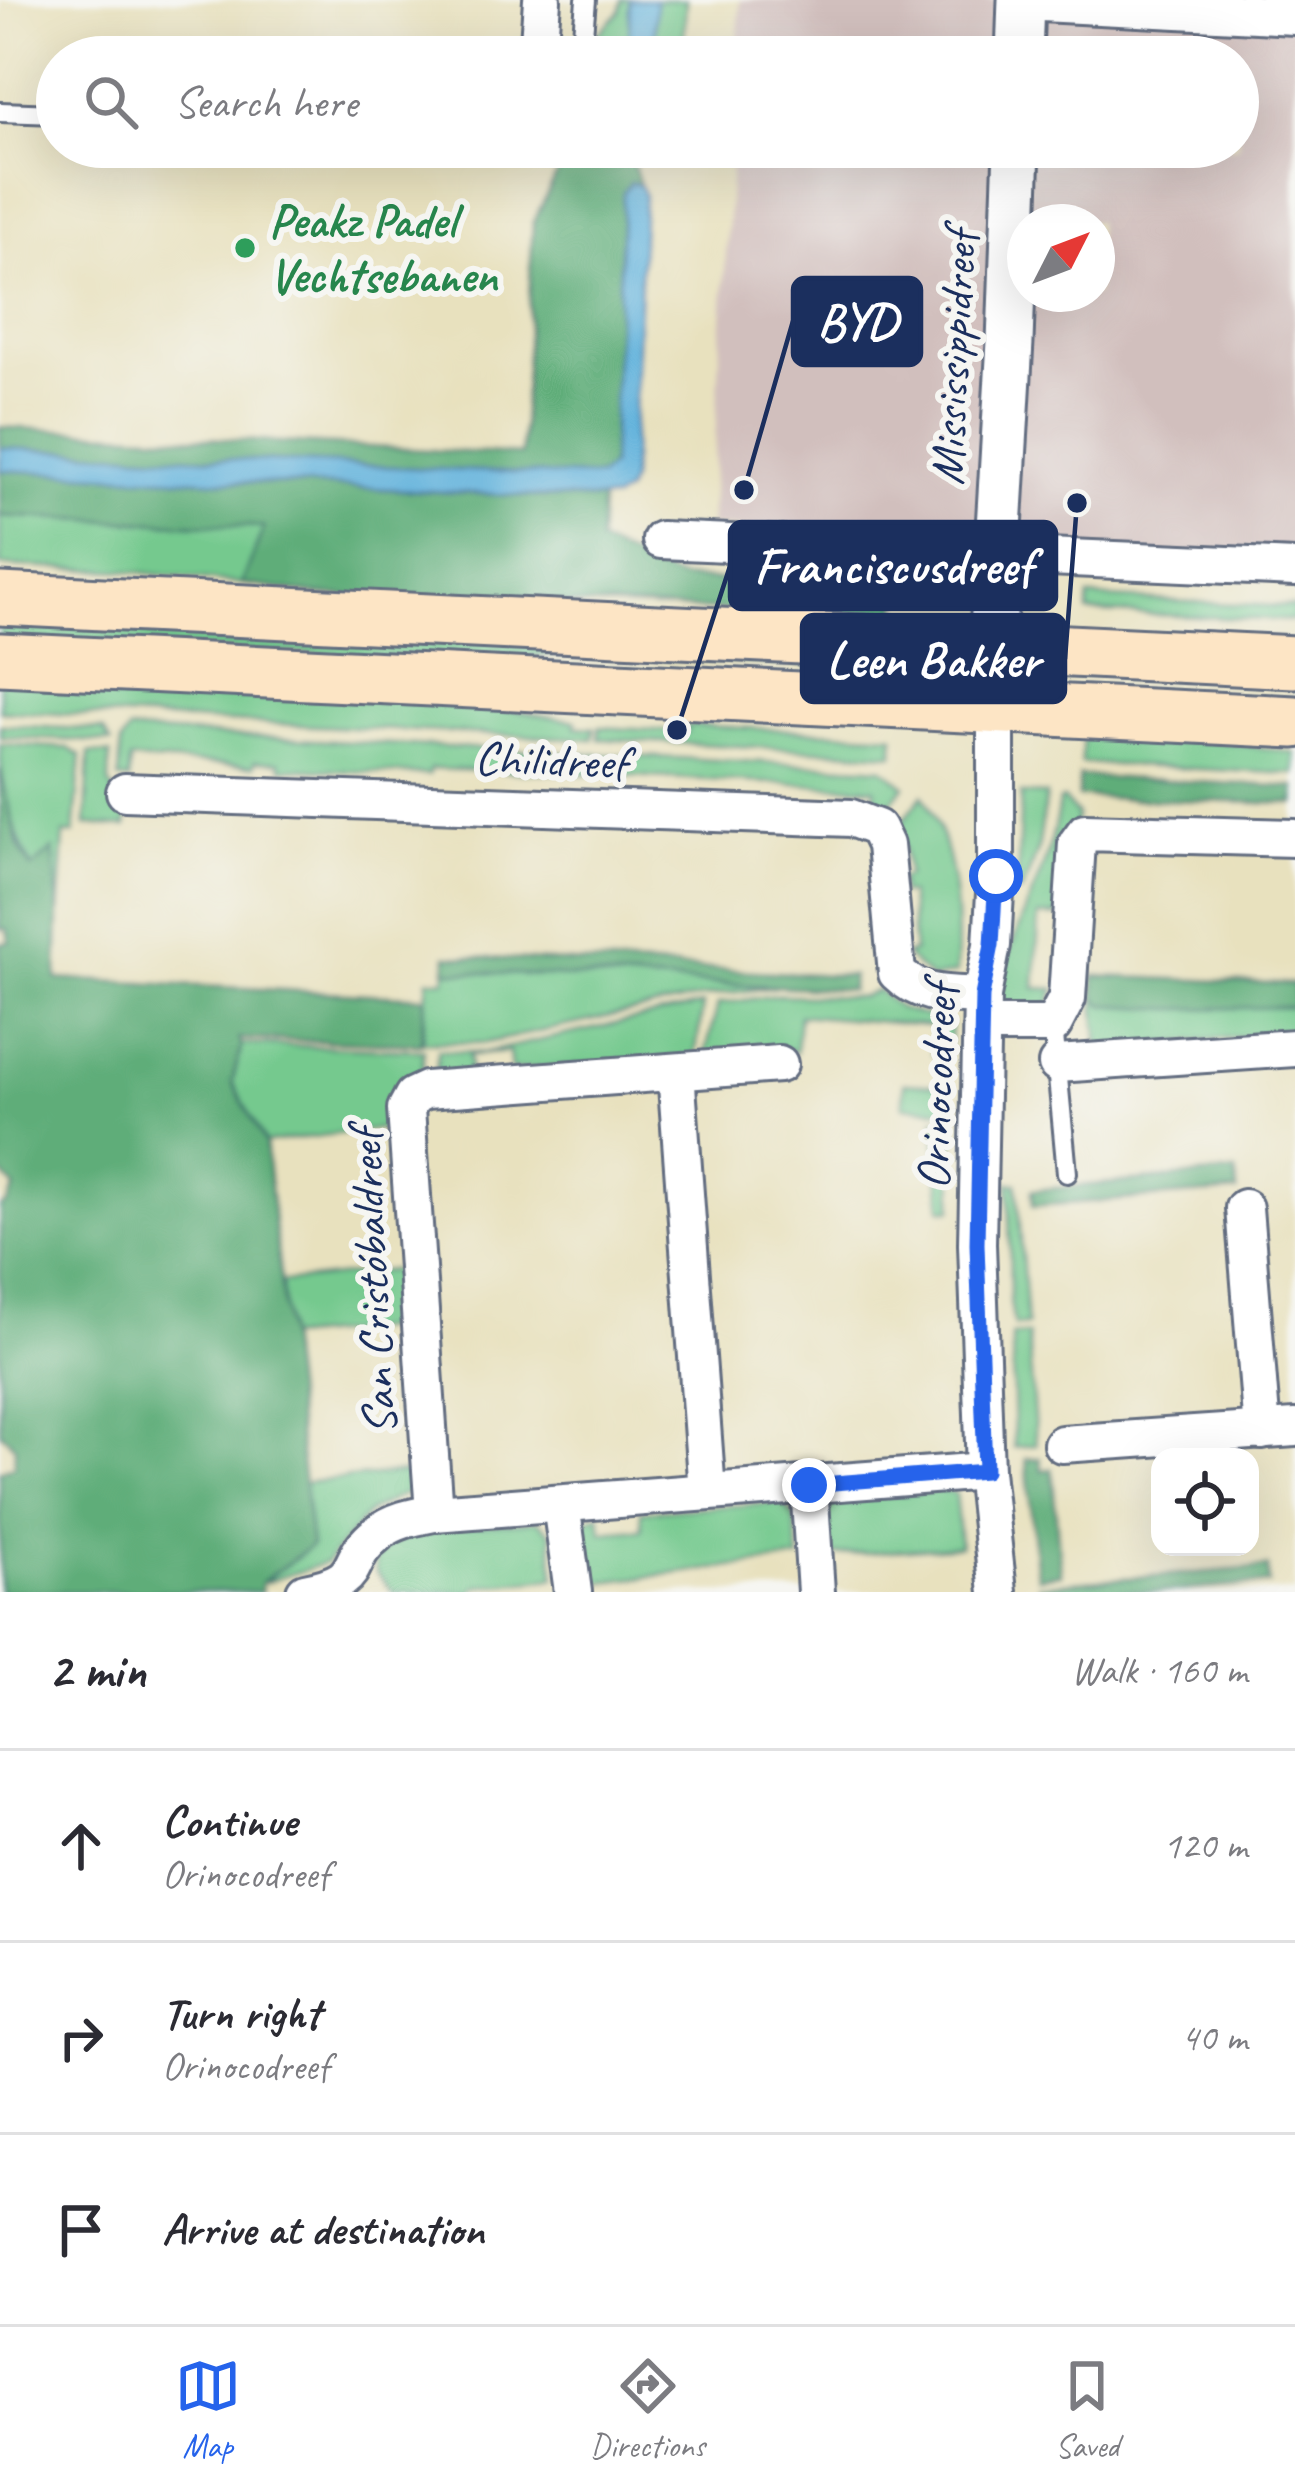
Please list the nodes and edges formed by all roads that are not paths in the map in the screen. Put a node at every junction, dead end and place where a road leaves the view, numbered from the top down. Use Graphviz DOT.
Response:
graph roads {
  1 [pos="542,0"];
  2 [pos="586,0"];
  3 [pos="1021,1"];
  4 [pos="1295,16"];
  5 [pos="539,36"];
  6 [pos="583,36"];
  7 [pos="1020,36"];
  8 [pos="0,112"];
  9 [pos="36,113"];
  10 [pos="1016,168"];
  11 [pos="661,540"];
  12 [pos="996,555"];
  13 [pos="1295,568"];
  14 [pos="0,599"];
  15 [pos="992,647"];
  16 [pos="0,659"];
  17 [pos="1295,662"];
  18 [pos="996,708"];
  19 [pos="1295,722"];
  20 [pos="125,792"];
  21 [pos="1295,838"];
  22 [pos="982,1010"];
  23 [pos="1053,1025"];
  24 [pos="1295,1048"];
  25 [pos="779,1064"];
  26 [pos="1057,1064"];
  27 [pos="676,1072"];
  28 [pos="1066,1173"];
  29 [pos="1244,1208"];
  30 [pos="1279,1430"];
  31 [pos="1062,1444"];
  32 [pos="985,1471"];
  33 [pos="809,1485"];
  34 [pos="707,1492"];
  35 [pos="561,1504"];
  36 [pos="434,1513"];
  37 [pos="359,1583"];
  38 [pos="305,1592"];
  39 [pos="573,1592"];
  40 [pos="816,1592"];
  41 [pos="998,1592"];
  1 -- 5 [label="street"];
  2 -- 6 [label="lane"];
  3 -- 4 [label="street"];
  3 -- 7 [label="street"];
  8 -- 9 [label="lane"];
  10 -- 12 [label="street, Mississippidreef"];
  11 -- 12 [label="street"];
  12 -- 13 [label="street"];
  12 -- 15 [label="street, Mississippidreef"];
  14 -- 15 [label="main road"];
  15 -- 17 [label="main road"];
  15 -- 18 [label="street, Mississippidreef"];
  16 -- 18 [label="main road"];
  18 -- 19 [label="main road"];
  18 -- 22 [label="street, Orinocodreef"];
  20 -- 22 [label="street, Chilidreef"];
  21 -- 23 [label="street"];
  22 -- 23 [label="street"];
  22 -- 32 [label="street, Orinocodreef"];
  23 -- 26 [label="lane"];
  24 -- 26 [label="street"];
  25 -- 27 [label="street, San Cristóbaldreef"];
  26 -- 28 [label="lane"];
  27 -- 34 [label="street"];
  27 -- 36 [label="street, San Cristóbaldreef"];
  29 -- 30 [label="street"];
  30 -- 31 [label="street"];
  32 -- 33 [label="street"];
  32 -- 41 [label="street, Orinocodreef"];
  33 -- 34 [label="street"];
  33 -- 40 [label="street"];
  34 -- 35 [label="street"];
  35 -- 36 [label="street"];
  35 -- 39 [label="street"];
  36 -- 37 [label="street"];
  37 -- 38 [label="street"];
}
